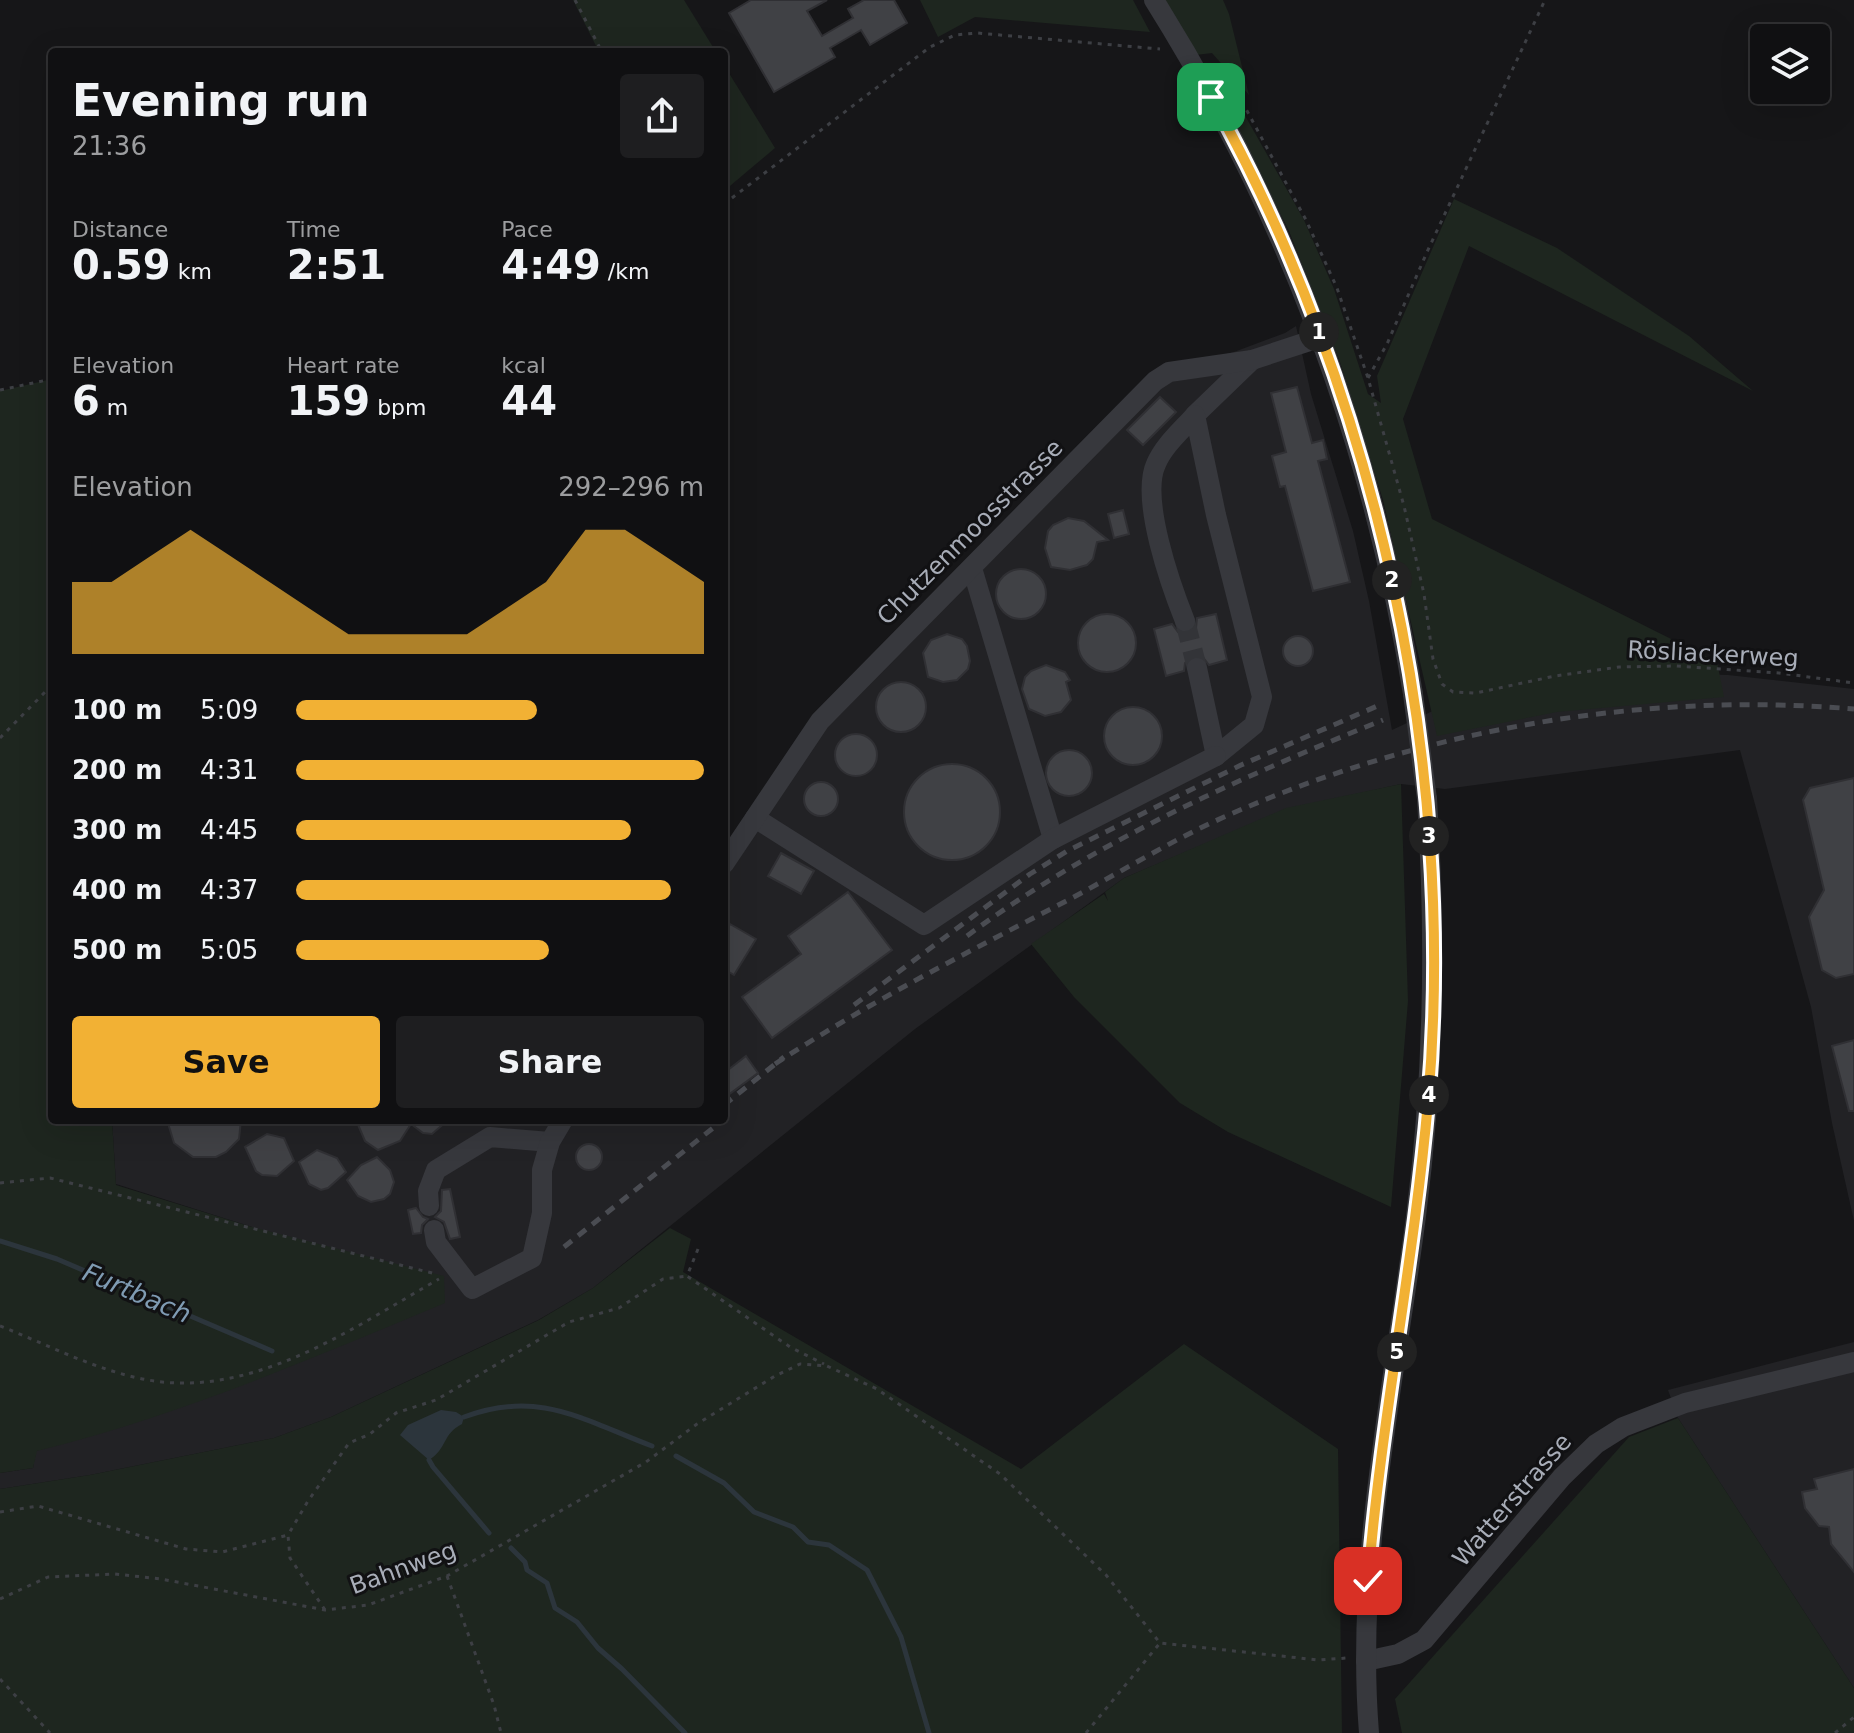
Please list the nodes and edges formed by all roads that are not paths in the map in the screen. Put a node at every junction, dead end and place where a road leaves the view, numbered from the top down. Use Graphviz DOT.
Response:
graph roads {
  1 [pos="1154,0"];
  2 [pos="1322,337"];
  3 [pos="1252,360"];
  4 [pos="1195,415"];
  5 [pos="972,568"];
  6 [pos="1185,621"];
  7 [pos="1197,668"];
  8 [pos="1216,756"];
  9 [pos="755,818"];
  10 [pos="1053,839"];
  11 [pos="728,858"];
  12 [pos="561,1124"];
  13 [pos="550,1142"];
  14 [pos="429,1206"];
  15 [pos="434,1230"];
  16 [pos="1854,1362"];
  17 [pos="1366,1661"];
  18 [pos="1369,1733"];
  1 -- 2 [label="street"];
  2 -- 3 [label="street, Chutzenmoosstrasse"];
  2 -- 17 [label="street, bridge"];
  3 -- 4 [label="street"];
  3 -- 5 [label="street, Chutzenmoosstrasse"];
  4 -- 6 [label="street"];
  4 -- 8 [label="street"];
  5 -- 9 [label="street, Chutzenmoosstrasse"];
  5 -- 10 [label="street"];
  7 -- 8 [label="street"];
  8 -- 10 [label="street"];
  9 -- 10 [label="street"];
  9 -- 11 [label="street, Chutzenmoosstrasse"];
  12 -- 13 [label="street"];
  13 -- 14 [label="street"];
  13 -- 15 [label="street"];
  16 -- 17 [label="street, Watterstrasse"];
  17 -- 18 [label="street"];
}
